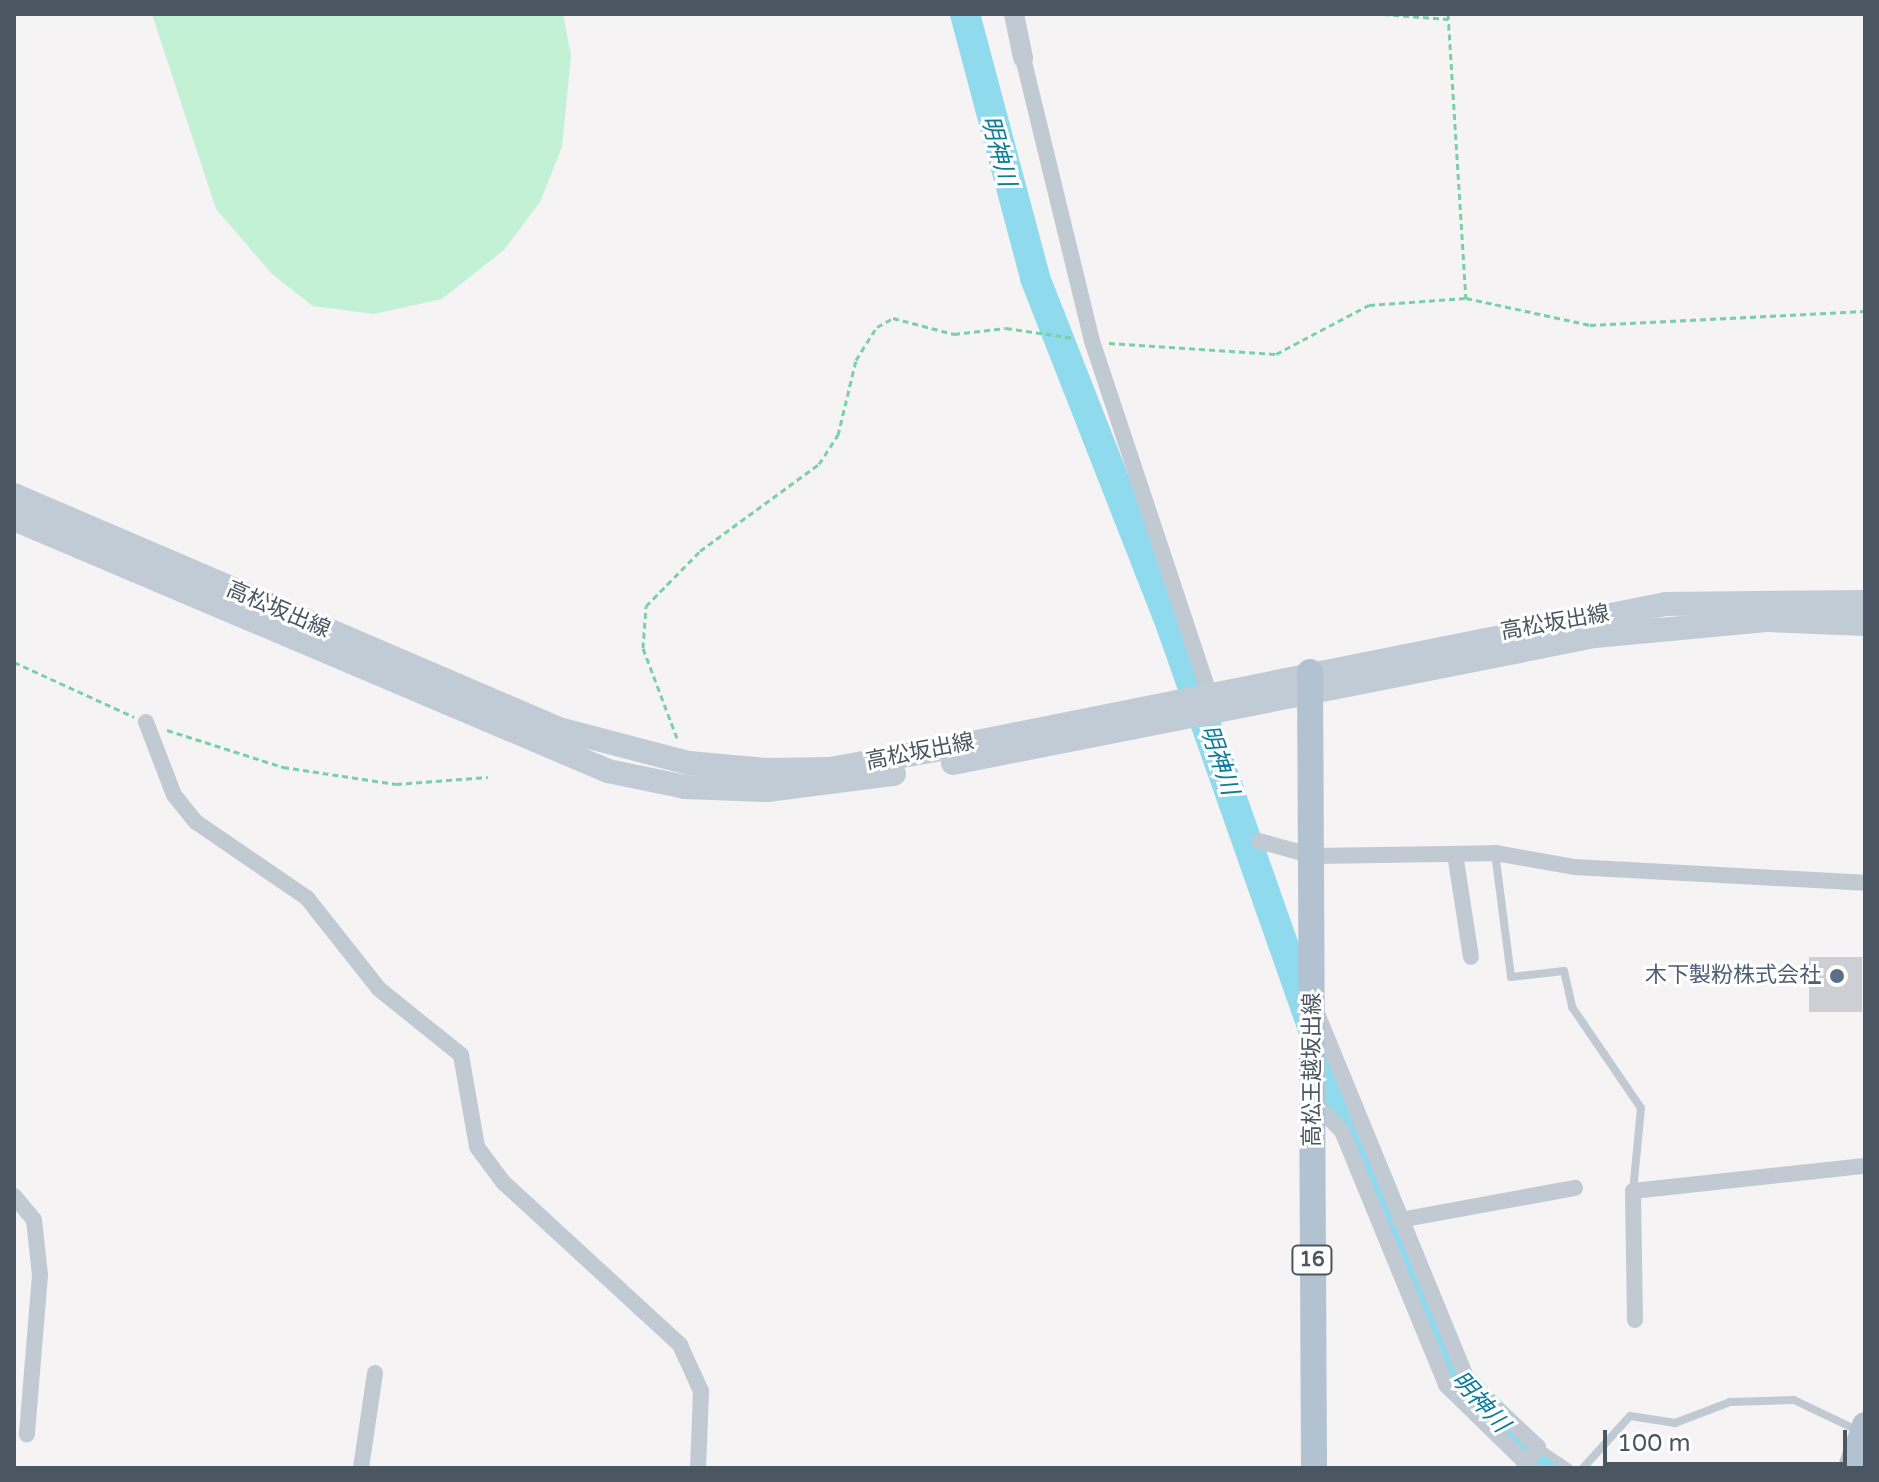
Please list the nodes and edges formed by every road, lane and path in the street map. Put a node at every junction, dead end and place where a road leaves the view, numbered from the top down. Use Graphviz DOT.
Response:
graph roads {
  1 [pos="1014,14"];
  2 [pos="1383,14"];
  3 [pos="1448,17"];
  4 [pos="1023,58"];
  5 [pos="1466,298"];
  6 [pos="1865,311"];
  7 [pos="1092,341"];
  8 [pos="14,495"];
  9 [pos="14,519"];
  10 [pos="1865,602"];
  11 [pos="1865,624"];
  12 [pos="14,662"];
  13 [pos="1311,683"];
  14 [pos="1205,704"];
  15 [pos="146,722"];
  16 [pos="689,763"];
  17 [pos="488,777"];
  18 [pos="1259,841"];
  19 [pos="1495,853"];
  20 [pos="1455,854"];
  21 [pos="1313,856"];
  22 [pos="1865,883"];
  23 [pos="1464,948"];
  24 [pos="1313,1004"];
  25 [pos="1312,1101"];
  26 [pos="1865,1166"];
  27 [pos="1575,1188"];
  28 [pos="1633,1191"];
  29 [pos="14,1196"];
  30 [pos="1400,1220"];
  31 [pos="1635,1320"];
  32 [pos="375,1373"];
  33 [pos="27,1434"];
  34 [pos="1860,1448"];
  35 [pos="1545,1452"];
  36 [pos="1528,1466"];
  37 [pos="361,1468"];
  38 [pos="698,1468"];
  39 [pos="1314,1468"];
  40 [pos="1558,1468"];
  41 [pos="1569,1468"];
  42 [pos="1583,1468"];
  1 -- 4 [label="street"];
  2 -- 3 [label="path"];
  3 -- 5 [label="path"];
  4 -- 7 [label="street"];
  5 -- 6 [label="path"];
  5 -- 7 [label="path"];
  7 -- 14 [label="street"];
  7 -- 16 [label="path"];
  8 -- 16 [label="main road, 高松坂出線"];
  9 -- 14 [label="main road, 高松坂出線"];
  10 -- 13 [label="main road, 高松坂出線"];
  11 -- 13 [label="main road, 高松坂出線"];
  12 -- 15 [label="path"];
  13 -- 14 [label="main road, 高松坂出線"];
  13 -- 21 [label="main road, 高松王越坂出線 / 16"];
  14 -- 16 [label="main road, 高松坂出線"];
  15 -- 17 [label="path"];
  15 -- 38 [label="street"];
  18 -- 21 [label="street"];
  19 -- 20 [label="street"];
  19 -- 22 [label="street"];
  19 -- 28 [label="lane"];
  20 -- 21 [label="street"];
  20 -- 23 [label="street"];
  21 -- 24 [label="main road, 高松王越坂出線 / 16"];
  24 -- 25 [label="main road, 高松王越坂出線 / 16"];
  24 -- 30 [label="street"];
  25 -- 36 [label="street"];
  25 -- 39 [label="main road, 高松王越坂出線 / 16"];
  26 -- 28 [label="street"];
  27 -- 30 [label="street"];
  28 -- 31 [label="street"];
  29 -- 33 [label="street"];
  30 -- 35 [label="street"];
  32 -- 37 [label="street"];
  34 -- 42 [label="lane"];
  35 -- 36 [label="street"];
  35 -- 40 [label="lane"];
  35 -- 41 [label="lane"];
}
